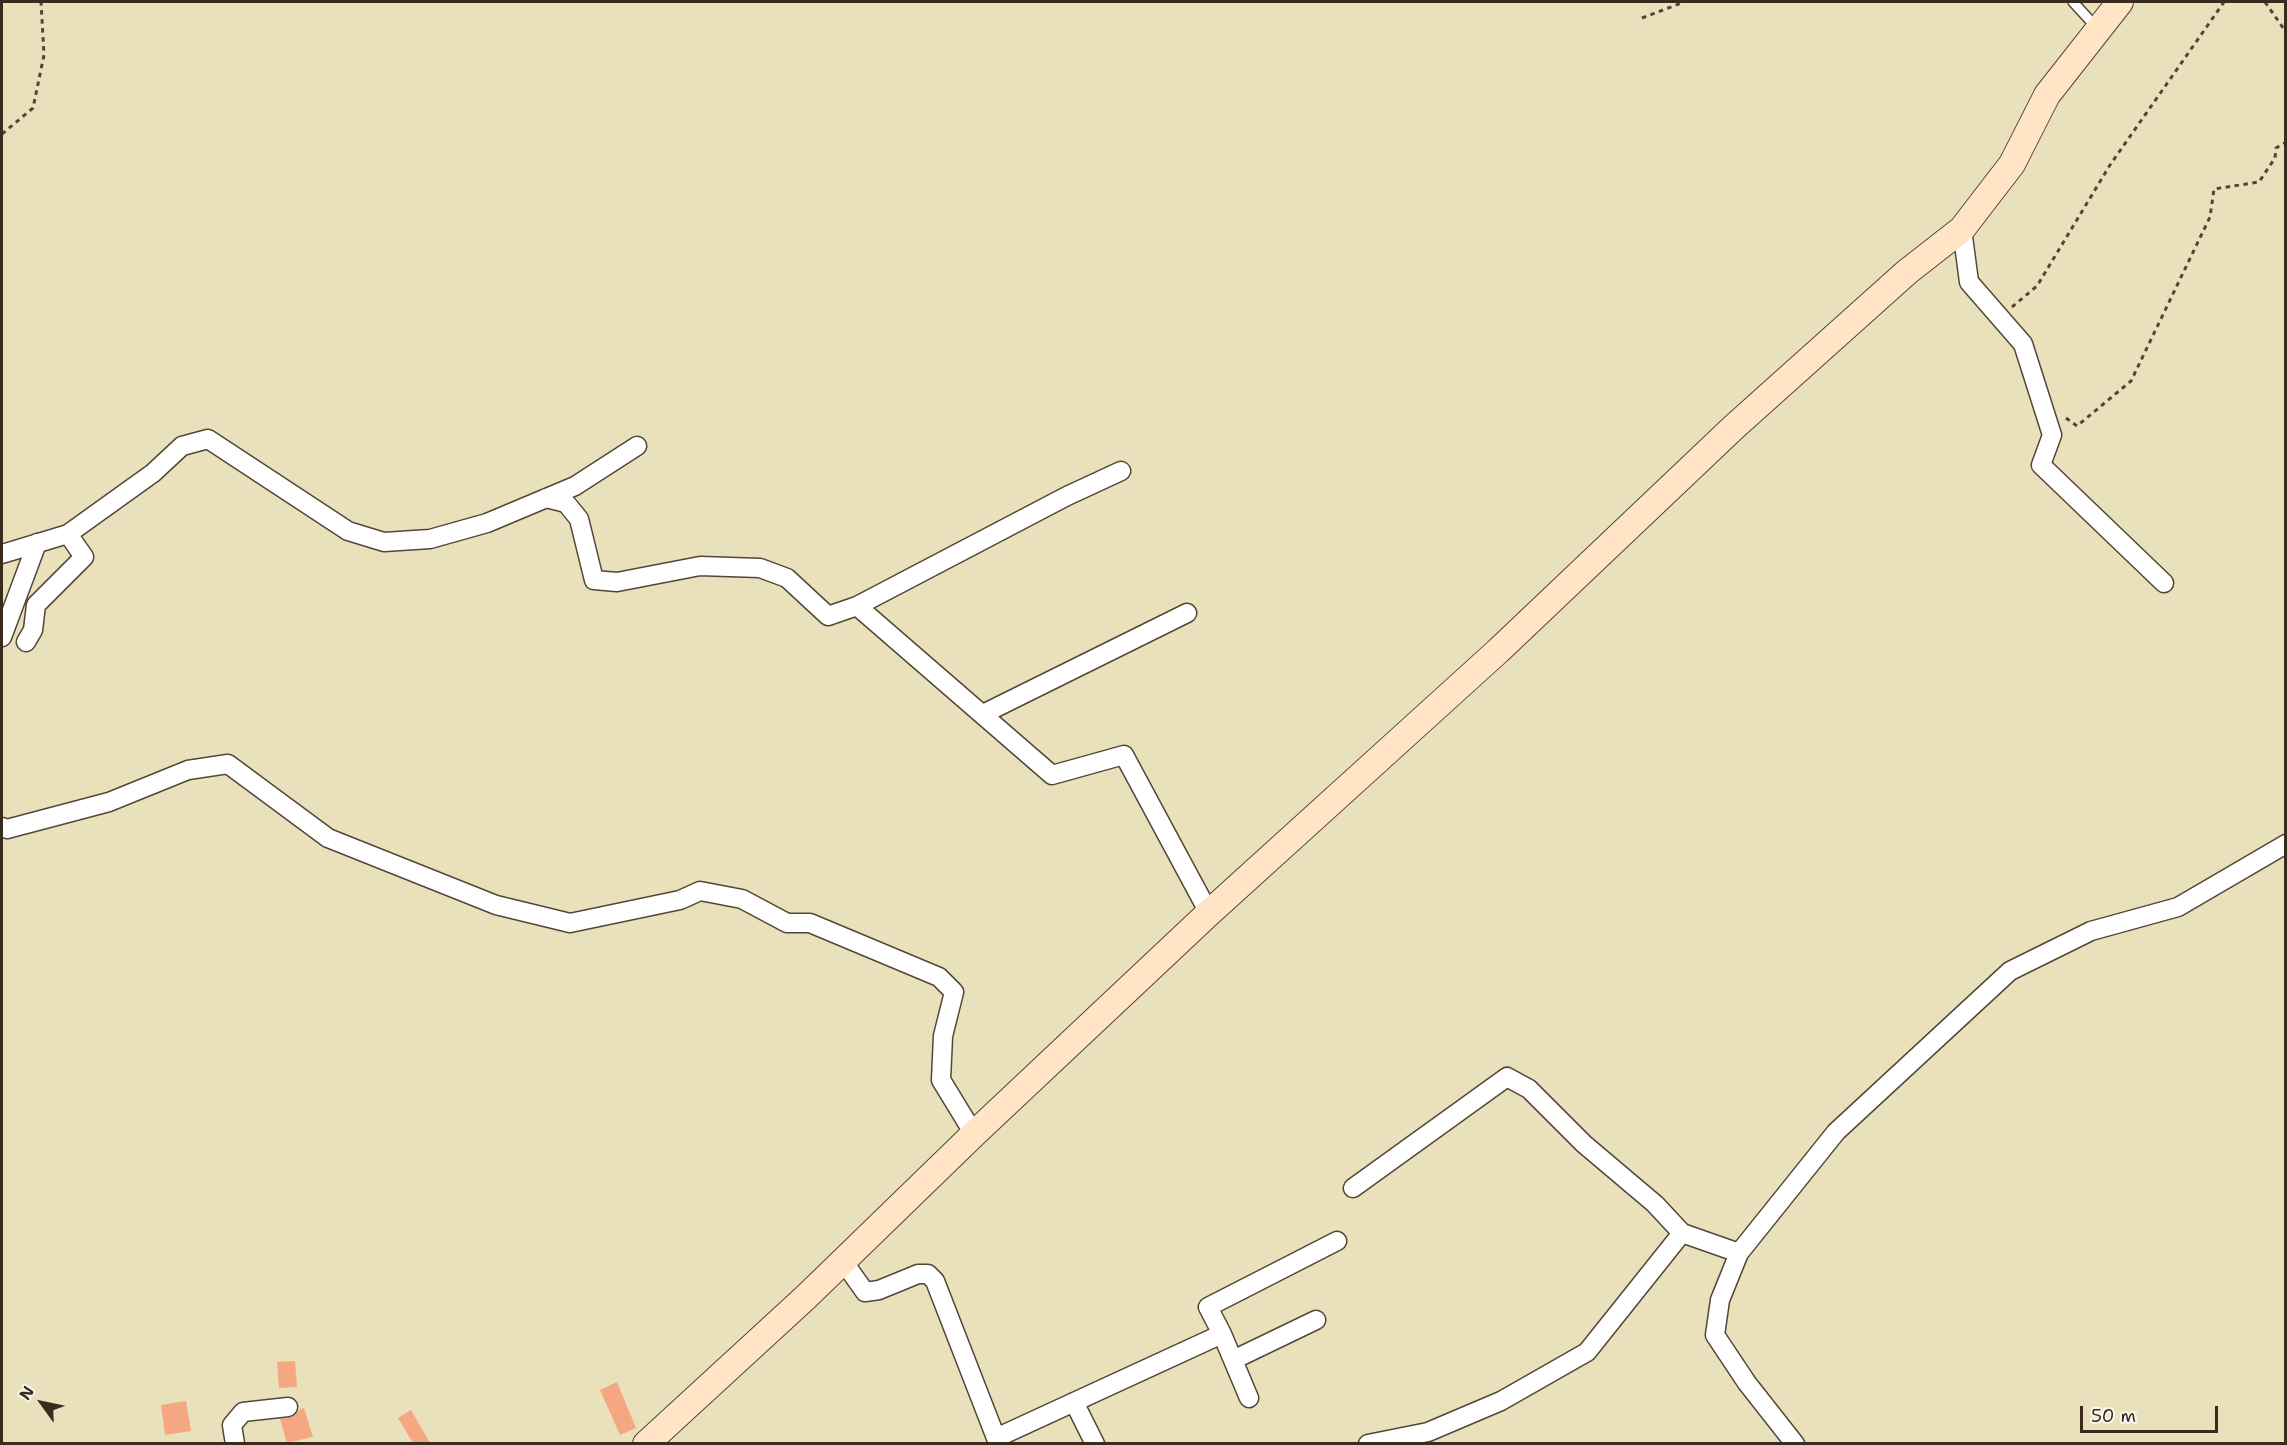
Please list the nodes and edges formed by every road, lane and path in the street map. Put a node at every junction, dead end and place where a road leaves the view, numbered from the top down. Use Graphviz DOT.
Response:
graph roads {
  1 [pos="40,2"];
  2 [pos="1684,2"];
  3 [pos="2073,2"];
  4 [pos="2120,2"];
  5 [pos="2224,2"];
  6 [pos="2265,2"];
  7 [pos="1642,18"];
  8 [pos="2099,30"];
  9 [pos="2286,32"];
  10 [pos="2,134"];
  11 [pos="2286,142"];
  12 [pos="1962,229"];
  13 [pos="2019,315"];
  14 [pos="2063,409"];
  15 [pos="637,446"];
  16 [pos="1121,471"];
  17 [pos="546,498"];
  18 [pos="68,534"];
  19 [pos="37,543"];
  20 [pos="2,554"];
  21 [pos="2164,583"];
  22 [pos="857,606"];
  23 [pos="1187,613"];
  24 [pos="2,637"];
  25 [pos="26,642"];
  26 [pos="983,714"];
  27 [pos="2,827"];
  28 [pos="2286,844"];
  29 [pos="1209,912"];
  30 [pos="974,1134"];
  31 [pos="1353,1188"];
  32 [pos="1682,1233"];
  33 [pos="1337,1241"];
  34 [pos="1739,1253"];
  35 [pos="843,1261"];
  36 [pos="1316,1320"];
  37 [pos="1222,1334"];
  38 [pos="1233,1360"];
  39 [pos="1249,1398"];
  40 [pos="1074,1402"];
  41 [pos="288,1407"];
  42 [pos="992,1441"];
  43 [pos="235,1443"];
  44 [pos="646,1443"];
  45 [pos="1095,1443"];
  46 [pos="1368,1443"];
  47 [pos="1795,1443"];
  1 -- 10 [label="path"];
  2 -- 7 [label="path"];
  3 -- 8 [label="lane"];
  4 -- 8 [label="street"];
  5 -- 13 [label="path"];
  6 -- 9 [label="path"];
  8 -- 12 [label="street"];
  11 -- 14 [label="path"];
  12 -- 21 [label="street"];
  12 -- 29 [label="street"];
  15 -- 17 [label="street"];
  16 -- 22 [label="street"];
  17 -- 18 [label="street"];
  17 -- 22 [label="street"];
  18 -- 19 [label="street"];
  18 -- 25 [label="street"];
  19 -- 20 [label="street"];
  19 -- 24 [label="street"];
  22 -- 26 [label="street"];
  23 -- 26 [label="street"];
  26 -- 29 [label="street"];
  27 -- 30 [label="street"];
  28 -- 34 [label="street"];
  29 -- 30 [label="street"];
  30 -- 35 [label="street"];
  31 -- 32 [label="street"];
  32 -- 34 [label="street"];
  32 -- 46 [label="street"];
  33 -- 37 [label="street"];
  34 -- 47 [label="street"];
  35 -- 42 [label="street"];
  35 -- 44 [label="street"];
  36 -- 38 [label="street"];
  37 -- 38 [label="street"];
  37 -- 40 [label="street"];
  38 -- 39 [label="street"];
  40 -- 42 [label="street"];
  40 -- 45 [label="street"];
  41 -- 43 [label="street"];
}
